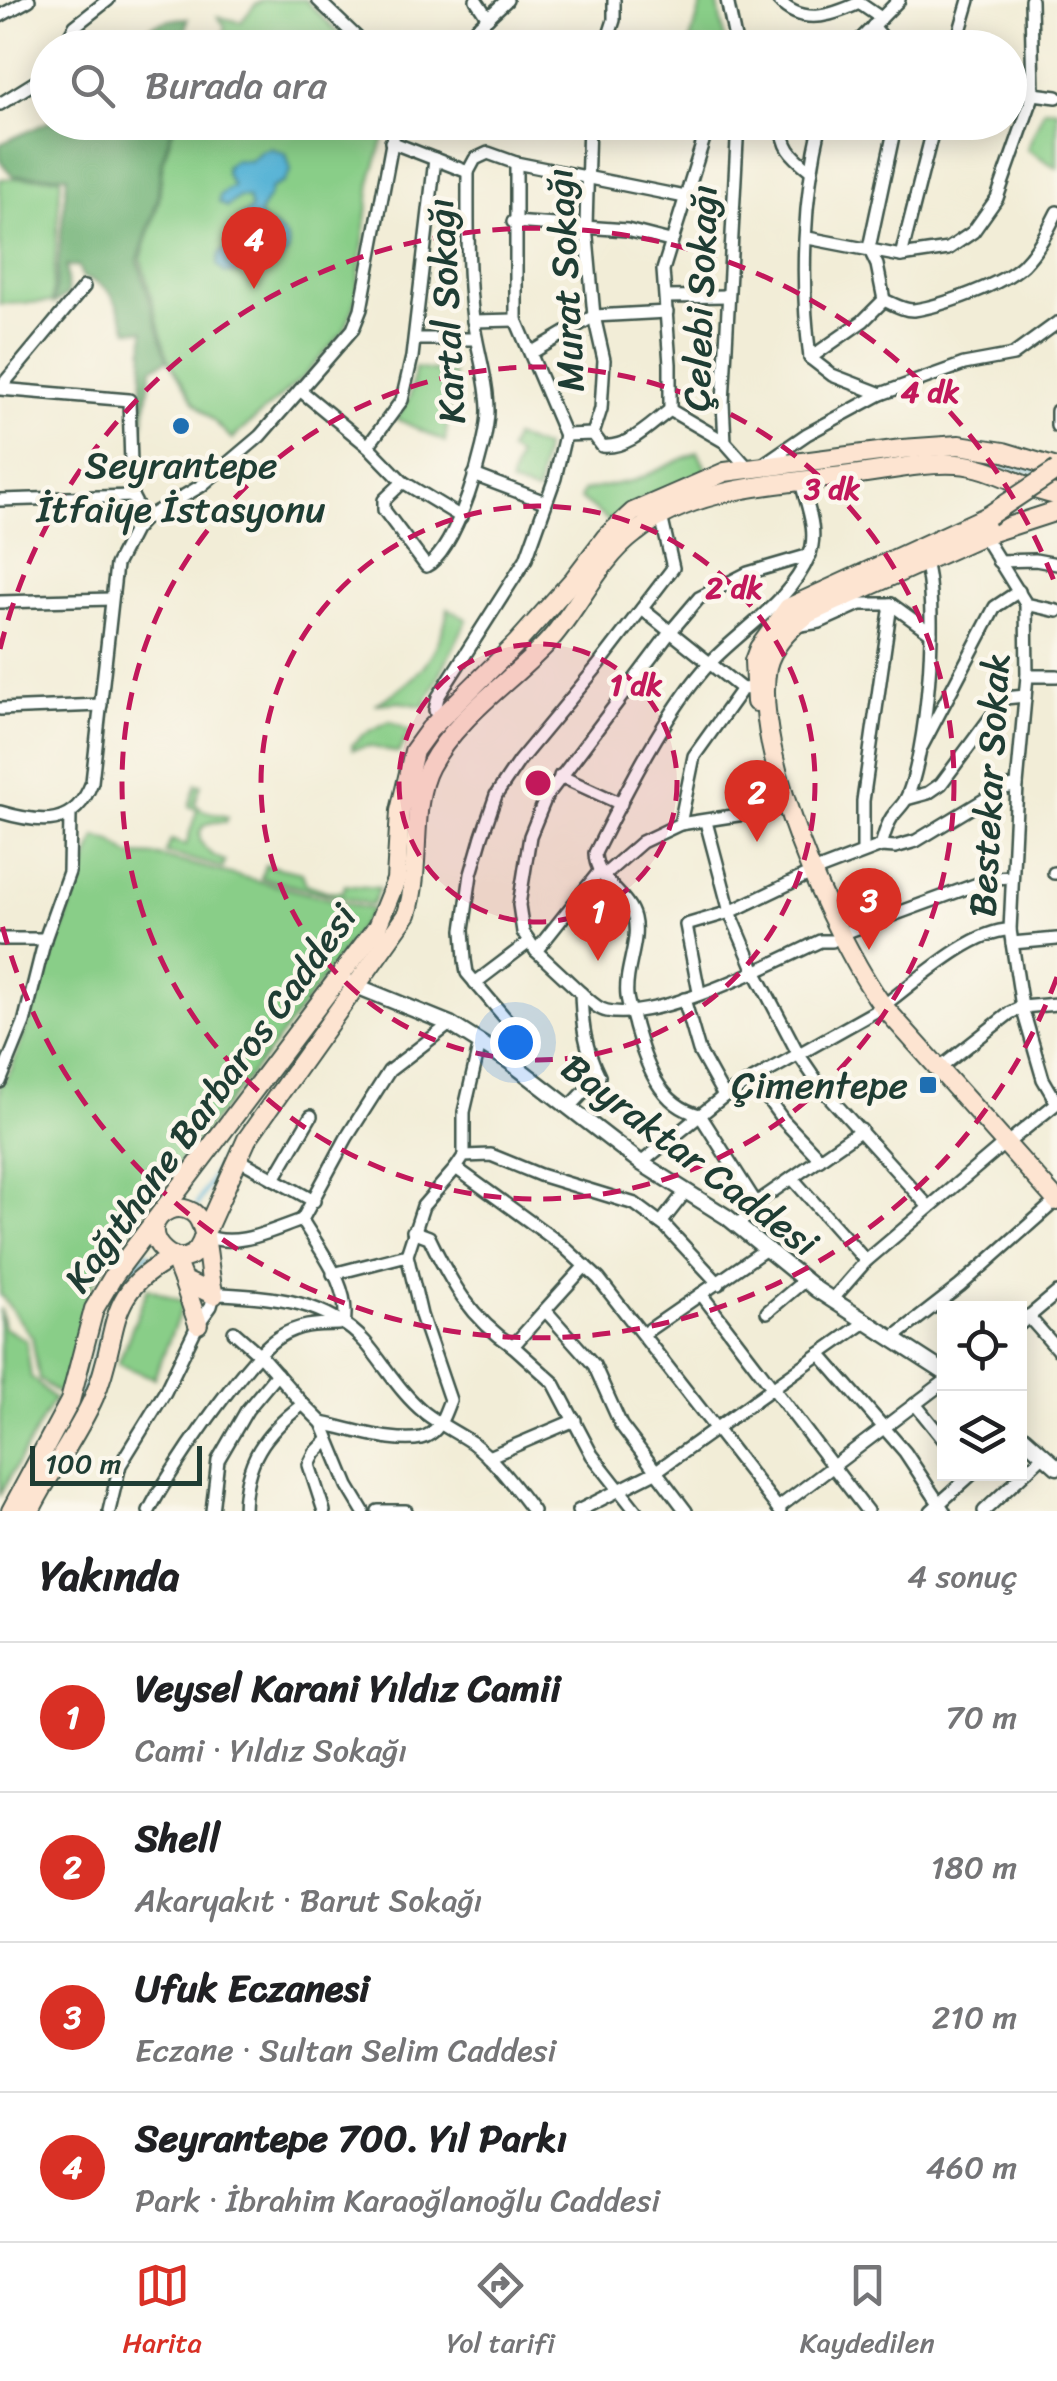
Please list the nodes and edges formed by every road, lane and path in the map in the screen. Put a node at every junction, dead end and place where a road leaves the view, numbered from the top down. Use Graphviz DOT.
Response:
graph roads {
  1 [pos="108,0"];
  2 [pos="318,0"];
  3 [pos="476,0"];
  4 [pos="507,0"];
  5 [pos="614,0"];
  6 [pos="727,0"];
  7 [pos="778,0"];
  8 [pos="899,0"];
  9 [pos="969,0"];
  10 [pos="1031,0"];
  11 [pos="21,1"];
  12 [pos="0,16"];
  13 [pos="488,18"];
  14 [pos="877,22"];
  15 [pos="72,30"];
  16 [pos="349,30"];
  17 [pos="475,30"];
  18 [pos="611,30"];
  19 [pos="733,30"];
  20 [pos="869,30"];
  21 [pos="882,30"];
  22 [pos="960,30"];
  23 [pos="30,83"];
  24 [pos="1027,95"];
  25 [pos="1033,96"];
  26 [pos="1057,98"];
  27 [pos="0,104"];
  28 [pos="1027,113"];
  29 [pos="589,140"];
  30 [pos="703,140"];
  31 [pos="737,140"];
  32 [pos="783,140"];
  33 [pos="817,140"];
  34 [pos="892,140"];
  35 [pos="931,140"];
  36 [pos="1018,140"];
  37 [pos="390,142"];
  38 [pos="435,159"];
  39 [pos="516,163"];
  40 [pos="810,170"];
  41 [pos="468,172"];
  42 [pos="589,177"];
  43 [pos="686,197"];
  44 [pos="1057,212"];
  45 [pos="513,222"];
  46 [pos="586,226"];
  47 [pos="808,238"];
  48 [pos="670,241"];
  49 [pos="869,248"];
  50 [pos="902,256"];
  51 [pos="84,287"];
  52 [pos="666,296"];
  53 [pos="728,296"];
  54 [pos="884,300"];
  55 [pos="667,312"];
  56 [pos="594,316"];
  57 [pos="516,320"];
  58 [pos="473,321"];
  59 [pos="1057,324"];
  60 [pos="414,339"];
  61 [pos="476,340"];
  62 [pos="531,352"];
  63 [pos="810,358"];
  64 [pos="0,389"];
  65 [pos="300,390"];
  66 [pos="881,394"];
  67 [pos="670,410"];
  68 [pos="1057,412"];
  69 [pos="1057,426"];
  70 [pos="594,434"];
  71 [pos="565,435"];
  72 [pos="725,442"];
  73 [pos="368,446"];
  74 [pos="902,449"];
  75 [pos="787,463"];
  76 [pos="753,468"];
  77 [pos="903,468"];
  78 [pos="1057,469"];
  79 [pos="474,476"];
  80 [pos="403,482"];
  81 [pos="801,482"];
  82 [pos="1057,494"];
  83 [pos="132,496"];
  84 [pos="0,500"];
  85 [pos="546,502"];
  86 [pos="1057,510"];
  87 [pos="661,516"];
  88 [pos="461,517"];
  89 [pos="144,520"];
  90 [pos="983,535"];
  91 [pos="810,555"];
  92 [pos="998,561"];
  93 [pos="924,562"];
  94 [pos="1057,564"];
  95 [pos="1019,591"];
  96 [pos="111,599"];
  97 [pos="0,602"];
  98 [pos="892,604"];
  99 [pos="1026,604"];
  100 [pos="642,609"];
  101 [pos="1057,611"];
  102 [pos="792,626"];
  103 [pos="671,630"];
  104 [pos="931,634"];
  105 [pos="710,663"];
  106 [pos="1027,676"];
  107 [pos="1057,676"];
  108 [pos="748,688"];
  109 [pos="1025,696"];
  110 [pos="101,705"];
  111 [pos="0,708"];
  112 [pos="438,720"];
  113 [pos="918,754"];
  114 [pos="560,776"];
  115 [pos="1017,785"];
  116 [pos="906,799"];
  117 [pos="621,804"];
  118 [pos="782,808"];
  119 [pos="0,812"];
  120 [pos="70,814"];
  121 [pos="706,822"];
  122 [pos="680,824"];
  123 [pos="881,846"];
  124 [pos="863,852"];
  125 [pos="601,874"];
  126 [pos="809,874"];
  127 [pos="1011,877"];
  128 [pos="730,912"];
  129 [pos="1011,936"];
  130 [pos="836,937"];
  131 [pos="0,938"];
  132 [pos="45,939"];
  133 [pos="1057,939"];
  134 [pos="533,946"];
  135 [pos="755,972"];
  136 [pos="335,978"];
  137 [pos="475,983"];
  138 [pos="356,986"];
  139 [pos="699,992"];
  140 [pos="582,993"];
  141 [pos="684,999"];
  142 [pos="1057,1004"];
  143 [pos="1022,1007"];
  144 [pos="878,1009"];
  145 [pos="632,1013"];
  146 [pos="450,1024"];
  147 [pos="480,1043"];
  148 [pos="799,1054"];
  149 [pos="509,1061"];
  150 [pos="937,1073"];
  151 [pos="755,1081"];
  152 [pos="0,1082"];
  153 [pos="724,1096"];
  154 [pos="1057,1103"];
  155 [pos="570,1107"];
  156 [pos="700,1114"];
  157 [pos="311,1116"];
  158 [pos="861,1130"];
  159 [pos="1002,1146"];
  160 [pos="464,1156"];
  161 [pos="238,1158"];
  162 [pos="820,1159"];
  163 [pos="640,1163"];
  164 [pos="456,1168"];
  165 [pos="792,1178"];
  166 [pos="274,1179"];
  167 [pos="686,1191"];
  168 [pos="314,1201"];
  169 [pos="756,1203"];
  170 [pos="1055,1204"];
  171 [pos="929,1207"];
  172 [pos="160,1217"];
  173 [pos="302,1220"];
  174 [pos="661,1223"];
  175 [pos="738,1226"];
  176 [pos="414,1231"];
  177 [pos="204,1235"];
  178 [pos="766,1249"];
  179 [pos="406,1255"];
  180 [pos="174,1257"];
  181 [pos="866,1262"];
  182 [pos="585,1266"];
  183 [pos="333,1274"];
  184 [pos="184,1280"];
  185 [pos="805,1280"];
  186 [pos="718,1284"];
  187 [pos="1057,1293"];
  188 [pos="214,1294"];
  189 [pos="701,1294"];
  190 [pos="832,1300"];
  191 [pos="545,1310"];
  192 [pos="767,1312"];
  193 [pos="1027,1318"];
  194 [pos="867,1321"];
  195 [pos="1027,1323"];
  196 [pos="198,1324"];
  197 [pos="344,1324"];
  198 [pos="234,1332"];
  199 [pos="643,1334"];
  200 [pos="894,1338"];
  201 [pos="514,1346"];
  202 [pos="1057,1349"];
  203 [pos="820,1354"];
  204 [pos="260,1355"];
  205 [pos="937,1367"];
  206 [pos="277,1374"];
  207 [pos="772,1386"];
  208 [pos="937,1387"];
  209 [pos="303,1404"];
  210 [pos="915,1404"];
  211 [pos="576,1420"];
  212 [pos="441,1422"];
  213 [pos="322,1423"];
  214 [pos="716,1427"];
  215 [pos="884,1427"];
  216 [pos="937,1431"];
  217 [pos="328,1440"];
  218 [pos="1027,1440"];
  219 [pos="1044,1455"];
  220 [pos="488,1457"];
  221 [pos="834,1466"];
  222 [pos="1057,1467"];
  223 [pos="654,1472"];
  224 [pos="965,1481"];
  225 [pos="618,1492"];
  226 [pos="938,1509"];
  227 [pos="779,1510"];
  228 [pos="11,1511"];
  229 [pos="30,1511"];
  230 [pos="109,1511"];
  231 [pos="149,1511"];
  232 [pos="212,1511"];
  233 [pos="244,1511"];
  234 [pos="324,1511"];
  235 [pos="363,1511"];
  236 [pos="378,1511"];
  237 [pos="406,1511"];
  238 [pos="533,1511"];
  239 [pos="578,1511"];
  240 [pos="636,1511"];
  241 [pos="686,1511"];
  242 [pos="867,1511"];
  243 [pos="984,1511"];
  1 -- 15 [label="street"];
  2 -- 16 [label="street"];
  3 -- 13 [label="street"];
  4 -- 13 [label="street"];
  5 -- 18 [label="street"];
  6 -- 19 [label="street"];
  7 -- 14 [label="street"];
  8 -- 14 [label="street"];
  9 -- 22 [label="street"];
  10 -- 25 [label="street"];
  11 -- 12 [label="street"];
  13 -- 17 [label="street"];
  14 -- 20 [label="street"];
  14 -- 21 [label="street"];
  23 -- 27 [label="street"];
  24 -- 25 [label="street"];
  25 -- 26 [label="street"];
  25 -- 28 [label="street"];
  29 -- 42 [label="street, Murat Sokağı"];
  30 -- 43 [label="street"];
  31 -- 53 [label="street, Çelebi Sokağı"];
  32 -- 40 [label="street"];
  33 -- 40 [label="street"];
  34 -- 49 [label="street"];
  35 -- 50 [label="street"];
  36 -- 50 [label="street"];
  37 -- 38 [label="street"];
  37 -- 65 [label="street"];
  38 -- 41 [label="street"];
  38 -- 60 [label="street"];
  39 -- 41 [label="street"];
  39 -- 42 [label="street"];
  39 -- 45 [label="street"];
  40 -- 47 [label="street"];
  41 -- 58 [label="street, Kartal Sokağı"];
  42 -- 43 [label="street"];
  42 -- 46 [label="street, Murat Sokağı"];
  43 -- 48 [label="street"];
  44 -- 54 [label="street"];
  45 -- 46 [label="street"];
  45 -- 57 [label="street"];
  46 -- 48 [label="street"];
  46 -- 56 [label="street, Murat Sokağı"];
  47 -- 49 [label="street"];
  47 -- 63 [label="street"];
  48 -- 52 [label="street"];
  49 -- 50 [label="street"];
  49 -- 54 [label="street"];
  51 -- 64 [label="street"];
  52 -- 53 [label="street"];
  52 -- 55 [label="street"];
  53 -- 72 [label="street, Çelebi Sokağı"];
  54 -- 63 [label="street"];
  55 -- 56 [label="street"];
  55 -- 67 [label="street"];
  56 -- 62 [label="street"];
  56 -- 70 [label="street, Murat Sokağı"];
  57 -- 58 [label="street"];
  57 -- 62 [label="street"];
  58 -- 61 [label="street, Kartal Sokağı"];
  59 -- 66 [label="street"];
  60 -- 61 [label="street"];
  60 -- 73 [label="street"];
  61 -- 79 [label="street, Kartal Sokağı"];
  62 -- 71 [label="street"];
  63 -- 66 [label="street"];
  64 -- 83 [label="street"];
  65 -- 73 [label="street"];
  65 -- 89 [label="street"];
  66 -- 76 [label="street"];
  67 -- 70 [label="street"];
  67 -- 72 [label="street"];
  68 -- 69 [label="street"];
  70 -- 71 [label="street"];
  71 -- 85 [label="street"];
  72 -- 76 [label="street, Çelebi Sokağı"];
  73 -- 80 [label="street"];
  74 -- 75 [label="main road, Kağıthane Barbaros Caddesi"];
  74 -- 77 [label="main road"];
  74 -- 78 [label="main road, Kağıthane Barbaros Caddesi"];
  75 -- 76 [label="main road, Kağıthane Barbaros Caddesi"];
  75 -- 81 [label="main road"];
  76 -- 112 [label="main road, Kağıthane Barbaros Caddesi"];
  77 -- 81 [label="main road, Kağıthane Barbaros Caddesi"];
  77 -- 82 [label="main road, Kağıthane Barbaros Caddesi"];
  78 -- 108 [label="main road, bridge"];
  79 -- 85 [label="street"];
  79 -- 88 [label="street, Kartal Sokağı"];
  80 -- 88 [label="street"];
  80 -- 88 [label="street, Kartal Sokağı"];
  81 -- 87 [label="main road, Kağıthane Barbaros Caddesi"];
  81 -- 91 [label="street"];
  83 -- 84 [label="street"];
  83 -- 89 [label="street"];
  85 -- 112 [label="street"];
  86 -- 90 [label="main road"];
  87 -- 100 [label="street"];
  87 -- 138 [label="main road, Kağıthane Barbaros Caddesi"];
  89 -- 96 [label="street"];
  90 -- 92 [label="street, Bestekar Sokak"];
  90 -- 93 [label="main road"];
  91 -- 103 [label="street"];
  91 -- 105 [label="street"];
  92 -- 94 [label="street"];
  92 -- 95 [label="street, Bestekar Sokak"];
  93 -- 102 [label="main road"];
  93 -- 104 [label="street"];
  95 -- 99 [label="street, Bestekar Sokak"];
  95 -- 113 [label="street"];
  96 -- 97 [label="street"];
  96 -- 110 [label="street"];
  98 -- 102 [label="street"];
  98 -- 104 [label="street"];
  98 -- 124 [label="street"];
  99 -- 101 [label="street"];
  99 -- 106 [label="street, Bestekar Sokak"];
  100 -- 103 [label="street"];
  100 -- 137 [label="street"];
  102 -- 118 [label="main road"];
  103 -- 105 [label="street"];
  103 -- 114 [label="street"];
  104 -- 113 [label="street"];
  105 -- 108 [label="street"];
  105 -- 117 [label="street"];
  106 -- 107 [label="street"];
  106 -- 109 [label="street, Bestekar Sokak"];
  108 -- 118 [label="main road"];
  108 -- 122 [label="street"];
  109 -- 115 [label="street, Bestekar Sokak"];
  109 -- 116 [label="street"];
  110 -- 111 [label="street"];
  110 -- 120 [label="street"];
  112 -- 136 [label="main road, Kağıthane Barbaros Caddesi"];
  113 -- 116 [label="street"];
  114 -- 117 [label="street"];
  114 -- 134 [label="street"];
  115 -- 123 [label="street"];
  115 -- 127 [label="street, Bestekar Sokak"];
  116 -- 123 [label="street"];
  117 -- 125 [label="street"];
  118 -- 121 [label="street"];
  118 -- 126 [label="main road"];
  119 -- 120 [label="street"];
  120 -- 132 [label="street"];
  121 -- 122 [label="street"];
  121 -- 128 [label="street"];
  122 -- 125 [label="street"];
  123 -- 124 [label="street"];
  124 -- 126 [label="street"];
  125 -- 134 [label="street"];
  125 -- 145 [label="street"];
  126 -- 128 [label="street"];
  126 -- 130 [label="main road"];
  127 -- 129 [label="street, Bestekar Sokak"];
  127 -- 130 [label="street"];
  128 -- 135 [label="street"];
  128 -- 139 [label="street"];
  129 -- 133 [label="street"];
  129 -- 143 [label="street, Bestekar Sokak"];
  129 -- 144 [label="street"];
  130 -- 135 [label="street"];
  130 -- 144 [label="main road"];
  131 -- 132 [label="street"];
  132 -- 152 [label="street"];
  134 -- 137 [label="street"];
  134 -- 140 [label="street"];
  135 -- 139 [label="street"];
  135 -- 148 [label="street"];
  136 -- 138 [label="street, Bayraktar Caddesi"];
  136 -- 172 [label="main road, Kağıthane Barbaros Caddesi"];
  137 -- 149 [label="street"];
  138 -- 146 [label="street, Bayraktar Caddesi"];
  138 -- 161 [label="main road, Kağıthane Barbaros Caddesi"];
  139 -- 141 [label="street"];
  140 -- 145 [label="street"];
  140 -- 155 [label="street"];
  141 -- 145 [label="street"];
  141 -- 153 [label="street"];
  142 -- 143 [label="street"];
  143 -- 150 [label="street"];
  143 -- 154 [label="street, Bestekar Sokak"];
  144 -- 148 [label="street"];
  144 -- 150 [label="main road"];
  145 -- 156 [label="street"];
  146 -- 147 [label="street, Bayraktar Caddesi"];
  146 -- 168 [label="street"];
  147 -- 149 [label="street, Bayraktar Caddesi"];
  147 -- 160 [label="street"];
  148 -- 151 [label="street"];
  148 -- 158 [label="street"];
  149 -- 155 [label="street, Bayraktar Caddesi"];
  150 -- 159 [label="main road"];
  151 -- 153 [label="street"];
  151 -- 162 [label="street"];
  153 -- 156 [label="street"];
  154 -- 159 [label="street"];
  155 -- 163 [label="street, Bayraktar Caddesi"];
  156 -- 163 [label="street"];
  156 -- 169 [label="street"];
  157 -- 166 [label="street"];
  158 -- 162 [label="street"];
  158 -- 171 [label="street"];
  159 -- 170 [label="main road"];
  159 -- 171 [label="street"];
  160 -- 164 [label="street"];
  160 -- 174 [label="street"];
  161 -- 166 [label="street"];
  161 -- 177 [label="main road, Kağıthane Barbaros Caddesi"];
  162 -- 165 [label="street"];
  163 -- 167 [label="street, Bayraktar Caddesi"];
  164 -- 176 [label="street"];
  164 -- 182 [label="street"];
  165 -- 169 [label="street"];
  165 -- 181 [label="street"];
  166 -- 168 [label="street"];
  167 -- 174 [label="street"];
  167 -- 175 [label="street, Bayraktar Caddesi"];
  168 -- 173 [label="street"];
  169 -- 175 [label="street"];
  170 -- 200 [label="street"];
  171 -- 181 [label="street"];
  172 -- 177 [label="main road"];
  172 -- 180 [label="main road"];
  172 -- 228 [label="main road, Kağıthane Barbaros Caddesi"];
  173 -- 177 [label="street"];
  173 -- 183 [label="street"];
  174 -- 186 [label="street"];
  175 -- 178 [label="street, Bayraktar Caddesi"];
  176 -- 179 [label="street"];
  176 -- 201 [label="street"];
  177 -- 180 [label="main road"];
  177 -- 188 [label="main road"];
  178 -- 185 [label="street, Bayraktar Caddesi"];
  178 -- 186 [label="street"];
  179 -- 183 [label="street"];
  179 -- 212 [label="street"];
  180 -- 184 [label="main road"];
  180 -- 229 [label="main road, Kağıthane Barbaros Caddesi"];
  181 -- 190 [label="street"];
  182 -- 191 [label="street"];
  182 -- 199 [label="street"];
  183 -- 197 [label="street"];
  184 -- 188 [label="main road"];
  184 -- 196 [label="main road"];
  185 -- 190 [label="street, Bayraktar Caddesi"];
  185 -- 192 [label="street"];
  186 -- 189 [label="street"];
  187 -- 193 [label="street"];
  188 -- 196 [label="street"];
  188 -- 197 [label="street"];
  189 -- 199 [label="street"];
  189 -- 207 [label="street"];
  190 -- 194 [label="street, Bayraktar Caddesi"];
  191 -- 201 [label="street"];
  191 -- 223 [label="street"];
  194 -- 200 [label="street, Bayraktar Caddesi"];
  194 -- 203 [label="street"];
  195 -- 202 [label="street"];
  196 -- 230 [label="street"];
  197 -- 204 [label="street"];
  197 -- 212 [label="street"];
  198 -- 204 [label="street"];
  199 -- 214 [label="street"];
  200 -- 205 [label="street, Bayraktar Caddesi"];
  201 -- 211 [label="street"];
  203 -- 207 [label="street"];
  203 -- 215 [label="street"];
  204 -- 206 [label="street"];
  204 -- 231 [label="street"];
  206 -- 209 [label="street"];
  206 -- 232 [label="street"];
  207 -- 214 [label="street"];
  207 -- 221 [label="street"];
  208 -- 210 [label="street"];
  209 -- 213 [label="street"];
  209 -- 233 [label="street"];
  210 -- 215 [label="street"];
  210 -- 216 [label="street"];
  211 -- 220 [label="street"];
  211 -- 225 [label="street"];
  212 -- 213 [label="street"];
  212 -- 220 [label="street"];
  213 -- 217 [label="street"];
  214 -- 223 [label="street"];
  214 -- 227 [label="street"];
  215 -- 221 [label="street"];
  215 -- 226 [label="street"];
  217 -- 234 [label="street"];
  217 -- 235 [label="street"];
  218 -- 219 [label="street"];
  219 -- 222 [label="street"];
  219 -- 243 [label="street"];
  220 -- 238 [label="street"];
  221 -- 227 [label="street"];
  221 -- 242 [label="street"];
  223 -- 225 [label="street"];
  223 -- 241 [label="street"];
  224 -- 226 [label="street"];
  225 -- 239 [label="street"];
  225 -- 240 [label="street"];
  236 -- 237 [label="street"];
}
